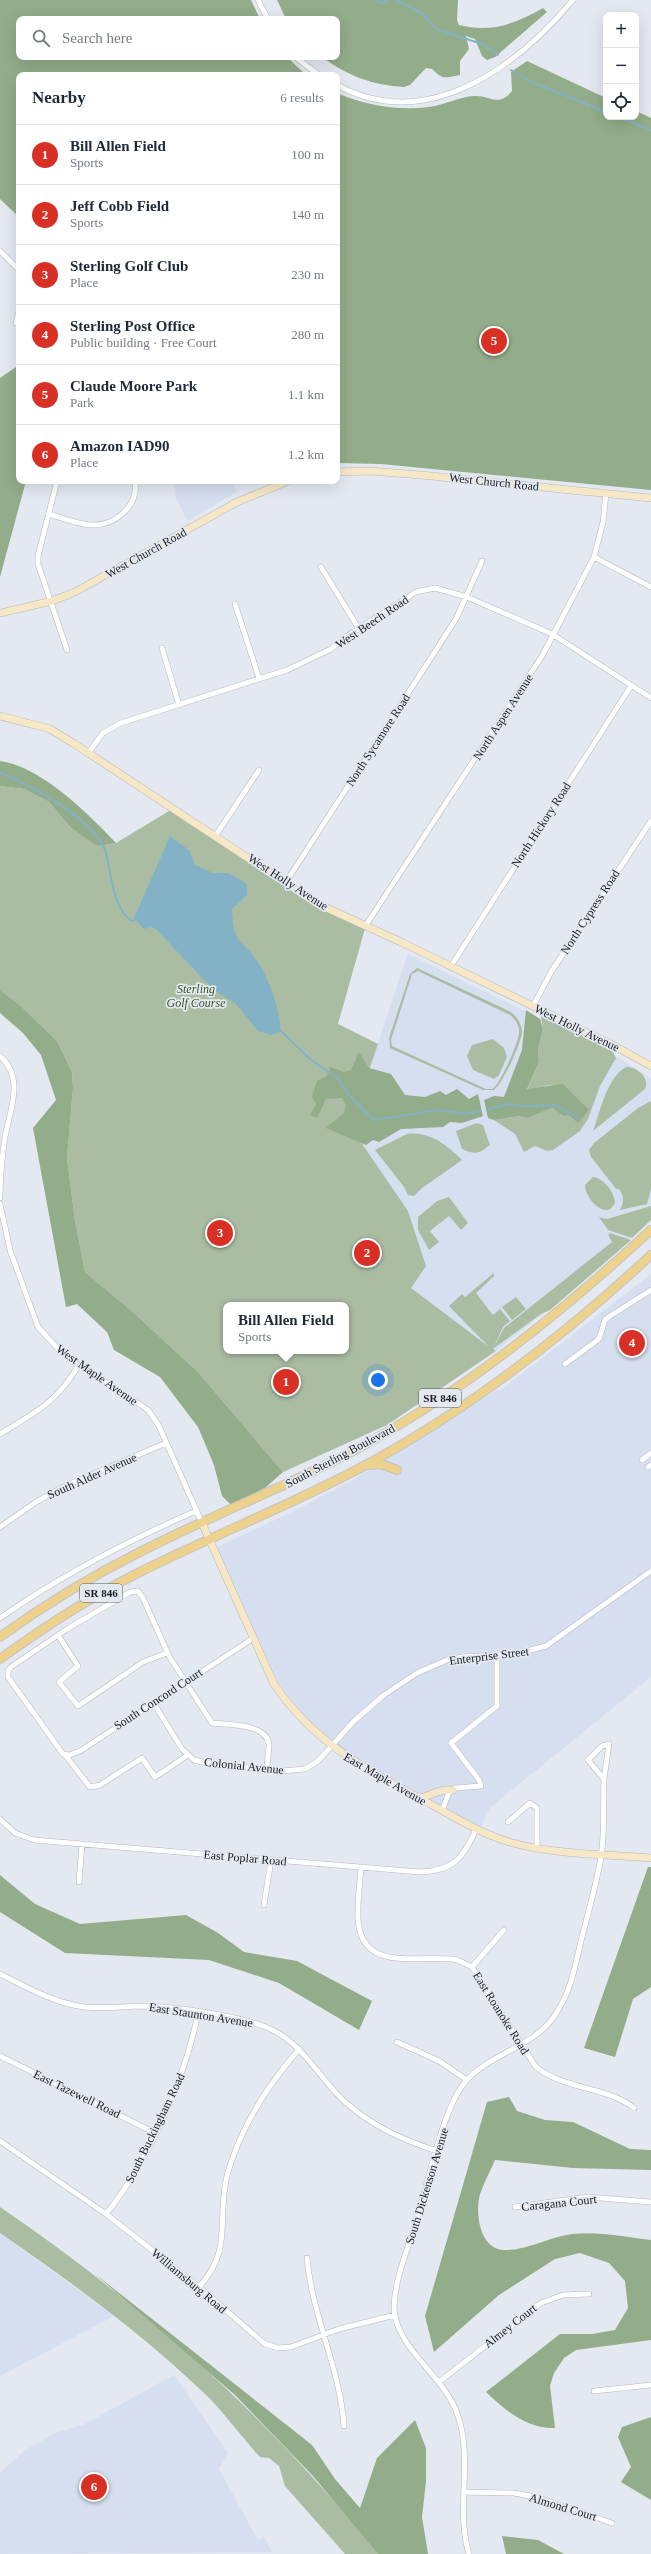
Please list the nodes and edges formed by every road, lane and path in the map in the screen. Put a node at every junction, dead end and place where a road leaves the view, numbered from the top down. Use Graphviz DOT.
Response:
graph roads {
  1 [pos="258,0"];
  2 [pos="573,0"];
  3 [pos="266,16"];
  4 [pos="299,60"];
  5 [pos="315,72"];
  6 [pos="340,86"];
  7 [pos="0,251"];
  8 [pos="16,267"];
  9 [pos="340,472"];
  10 [pos="56,484"];
  11 [pos="135,484"];
  12 [pos="281,484"];
  13 [pos="606,493"];
  14 [pos="651,498"];
  15 [pos="49,514"];
  16 [pos="594,557"];
  17 [pos="482,561"];
  18 [pos="321,567"];
  19 [pos="651,587"];
  20 [pos="467,597"];
  21 [pos="52,601"];
  22 [pos="235,604"];
  23 [pos="0,613"];
  24 [pos="359,629"];
  25 [pos="552,634"];
  26 [pos="162,648"];
  27 [pos="67,650"];
  28 [pos="259,678"];
  29 [pos="631,686"];
  30 [pos="651,698"];
  31 [pos="179,705"];
  32 [pos="0,716"];
  33 [pos="88,752"];
  34 [pos="259,770"];
  35 [pos="651,821"];
  36 [pos="216,835"];
  37 [pos="286,882"];
  38 [pos="366,925"];
  39 [pos="451,966"];
  40 [pos="533,1006"];
  41 [pos="0,1056"];
  42 [pos="651,1066"];
  43 [pos="3,1135"];
  44 [pos="0,1198"];
  45 [pos="0,1204"];
  46 [pos="651,1230"];
  47 [pos="651,1255"];
  48 [pos="651,1290"];
  49 [pos="564,1364"];
  50 [pos="79,1365"];
  51 [pos="0,1434"];
  52 [pos="166,1442"];
  53 [pos="651,1453"];
  54 [pos="642,1460"];
  55 [pos="364,1466"];
  56 [pos="397,1470"];
  57 [pos="196,1511"];
  58 [pos="202,1523"];
  59 [pos="0,1527"];
  60 [pos="209,1540"];
  61 [pos="651,1571"];
  62 [pos="0,1618"];
  63 [pos="58,1635"];
  64 [pos="0,1636"];
  65 [pos="252,1639"];
  66 [pos="167,1653"];
  67 [pos="497,1655"];
  68 [pos="0,1659"];
  69 [pos="185,1682"];
  70 [pos="153,1702"];
  71 [pos="331,1746"];
  72 [pos="64,1754"];
  73 [pos="188,1755"];
  74 [pos="267,1769"];
  75 [pos="604,1779"];
  76 [pos="453,1790"];
  77 [pos="419,1798"];
  78 [pos="442,1810"];
  79 [pos="0,1819"];
  80 [pos="508,1822"];
  81 [pos="476,1829"];
  82 [pos="82,1844"];
  83 [pos="537,1847"];
  84 [pos="601,1854"];
  85 [pos="651,1858"];
  86 [pos="271,1860"];
  87 [pos="361,1867"];
  88 [pos="79,1882"];
  89 [pos="264,1905"];
  90 [pos="504,1930"];
  91 [pos="472,1966"];
  92 [pos="0,1974"];
  93 [pos="198,2013"];
  94 [pos="397,2042"];
  95 [pos="520,2044"];
  96 [pos="299,2049"];
  97 [pos="0,2056"];
  98 [pos="466,2080"];
  99 [pos="634,2108"];
  100 [pos="155,2133"];
  101 [pos="0,2141"];
  102 [pos="437,2151"];
  103 [pos="651,2202"];
  104 [pos="515,2207"];
  105 [pos="106,2214"];
  106 [pos="308,2258"];
  107 [pos="199,2287"];
  108 [pos="589,2294"];
  109 [pos="395,2315"];
  110 [pos="323,2335"];
  111 [pos="440,2382"];
  112 [pos="651,2385"];
  113 [pos="594,2390"];
  114 [pos="344,2426"];
  115 [pos="464,2492"];
  116 [pos="612,2523"];
  117 [pos="469,2554"];
  1 -- 3 [label="street"];
  2 -- 6 [label="street"];
  4 -- 5 [label="street"];
  7 -- 8 [label="street"];
  9 -- 13 [label="main road, West Church Road"];
  10 -- 15 [label="street"];
  11 -- 15 [label="street"];
  12 -- 21 [label="main road, West Church Road"];
  13 -- 14 [label="main road, West Church Road"];
  13 -- 16 [label="street, North Aspen Avenue"];
  15 -- 21 [label="street"];
  16 -- 19 [label="street"];
  16 -- 25 [label="street, North Aspen Avenue"];
  17 -- 20 [label="street, North Sycamore Road"];
  18 -- 24 [label="street"];
  20 -- 24 [label="street, West Beech Road"];
  20 -- 25 [label="street, West Beech Road"];
  20 -- 37 [label="street, North Sycamore Road"];
  21 -- 23 [label="main road, West Church Road"];
  21 -- 27 [label="street"];
  22 -- 28 [label="street"];
  24 -- 28 [label="street, West Beech Road"];
  25 -- 29 [label="street, West Beech Road"];
  25 -- 38 [label="street, North Aspen Avenue"];
  26 -- 31 [label="street"];
  28 -- 31 [label="street, West Beech Road"];
  29 -- 30 [label="street, West Beech Road"];
  29 -- 39 [label="street, North Hickory Road"];
  31 -- 33 [label="street, West Beech Road"];
  32 -- 33 [label="main road, West Holly Avenue"];
  33 -- 36 [label="main road, West Holly Avenue"];
  34 -- 36 [label="street"];
  35 -- 40 [label="street, North Cypress Road"];
  36 -- 37 [label="main road, West Holly Avenue"];
  37 -- 38 [label="main road, West Holly Avenue"];
  38 -- 39 [label="main road, West Holly Avenue"];
  39 -- 40 [label="main road, West Holly Avenue"];
  40 -- 42 [label="main road, West Holly Avenue"];
  41 -- 43 [label="street"];
  43 -- 44 [label="street"];
  45 -- 50 [label="street, West Maple Avenue"];
  46 -- 58 [label="main road, South Sterling Boulevard / SR 846"];
  47 -- 55 [label="main road, South Sterling Boulevard / SR 846"];
  48 -- 49 [label="street"];
  50 -- 51 [label="street"];
  50 -- 52 [label="street, West Maple Avenue"];
  52 -- 57 [label="street, West Maple Avenue"];
  52 -- 59 [label="street, South Alder Avenue"];
  53 -- 54 [label="street"];
  55 -- 56 [label="main road"];
  55 -- 60 [label="main road, South Sterling Boulevard / SR 846"];
  57 -- 58 [label="street, West Maple Avenue"];
  57 -- 62 [label="street"];
  58 -- 60 [label="main road, West Maple Avenue"];
  58 -- 64 [label="main road, South Sterling Boulevard / SR 846"];
  60 -- 65 [label="main road, East Maple Avenue"];
  60 -- 68 [label="main road, South Sterling Boulevard / SR 846"];
  61 -- 67 [label="street, Enterprise Street"];
  63 -- 66 [label="street"];
  63 -- 66 [label="street"];
  63 -- 72 [label="street"];
  65 -- 69 [label="street, South Concord Court"];
  65 -- 71 [label="main road, East Maple Avenue"];
  66 -- 69 [label="street"];
  67 -- 71 [label="street, Enterprise Street"];
  67 -- 76 [label="street"];
  69 -- 70 [label="street, South Concord Court"];
  69 -- 74 [label="street"];
  70 -- 72 [label="street, South Concord Court"];
  70 -- 73 [label="street, Colonial Avenue"];
  71 -- 74 [label="street, Colonial Avenue"];
  71 -- 77 [label="main road, East Maple Avenue"];
  72 -- 73 [label="street"];
  73 -- 74 [label="street, Colonial Avenue"];
  75 -- 75 [label="street, South Dickenson Avenue"];
  75 -- 84 [label="street, South Dickenson Avenue"];
  76 -- 77 [label="main road"];
  76 -- 78 [label="street"];
  77 -- 78 [label="main road, East Maple Avenue"];
  78 -- 81 [label="main road, East Maple Avenue"];
  79 -- 82 [label="street, East Poplar Road"];
  80 -- 83 [label="street"];
  81 -- 83 [label="main road, East Maple Avenue"];
  81 -- 87 [label="street, East Poplar Road"];
  82 -- 86 [label="street, East Poplar Road"];
  82 -- 88 [label="street"];
  83 -- 84 [label="main road, East Maple Avenue"];
  84 -- 85 [label="main road, East Maple Avenue"];
  84 -- 95 [label="street, South Dickenson Avenue"];
  86 -- 87 [label="street, East Poplar Road"];
  86 -- 89 [label="street"];
  87 -- 91 [label="street, East Roanoke Road"];
  90 -- 91 [label="street"];
  91 -- 95 [label="street, East Roanoke Road"];
  92 -- 93 [label="street, East Staunton Avenue"];
  93 -- 96 [label="street, East Staunton Avenue"];
  93 -- 100 [label="street, South Buckingham Road"];
  94 -- 98 [label="street"];
  95 -- 98 [label="street, South Dickenson Avenue"];
  95 -- 99 [label="street, East Roanoke Road"];
  96 -- 102 [label="street, East Staunton Avenue"];
  96 -- 107 [label="street"];
  97 -- 100 [label="street, East Tazewell Road"];
  98 -- 102 [label="street, South Dickenson Avenue"];
  100 -- 105 [label="street, South Buckingham Road"];
  101 -- 105 [label="street, Williamsburg Road"];
  102 -- 109 [label="street, South Dickenson Avenue"];
  103 -- 104 [label="street, Caragana Court"];
  105 -- 107 [label="street, Williamsburg Road"];
  106 -- 110 [label="street"];
  107 -- 110 [label="street, Williamsburg Road"];
  108 -- 111 [label="street, Almey Court"];
  109 -- 110 [label="street, Williamsburg Road"];
  109 -- 111 [label="street, South Dickenson Avenue"];
  110 -- 114 [label="street"];
  111 -- 115 [label="street, South Dickenson Avenue"];
  112 -- 113 [label="street"];
  115 -- 116 [label="street, Almond Court"];
  115 -- 117 [label="street, South Dickenson Avenue"];
}
